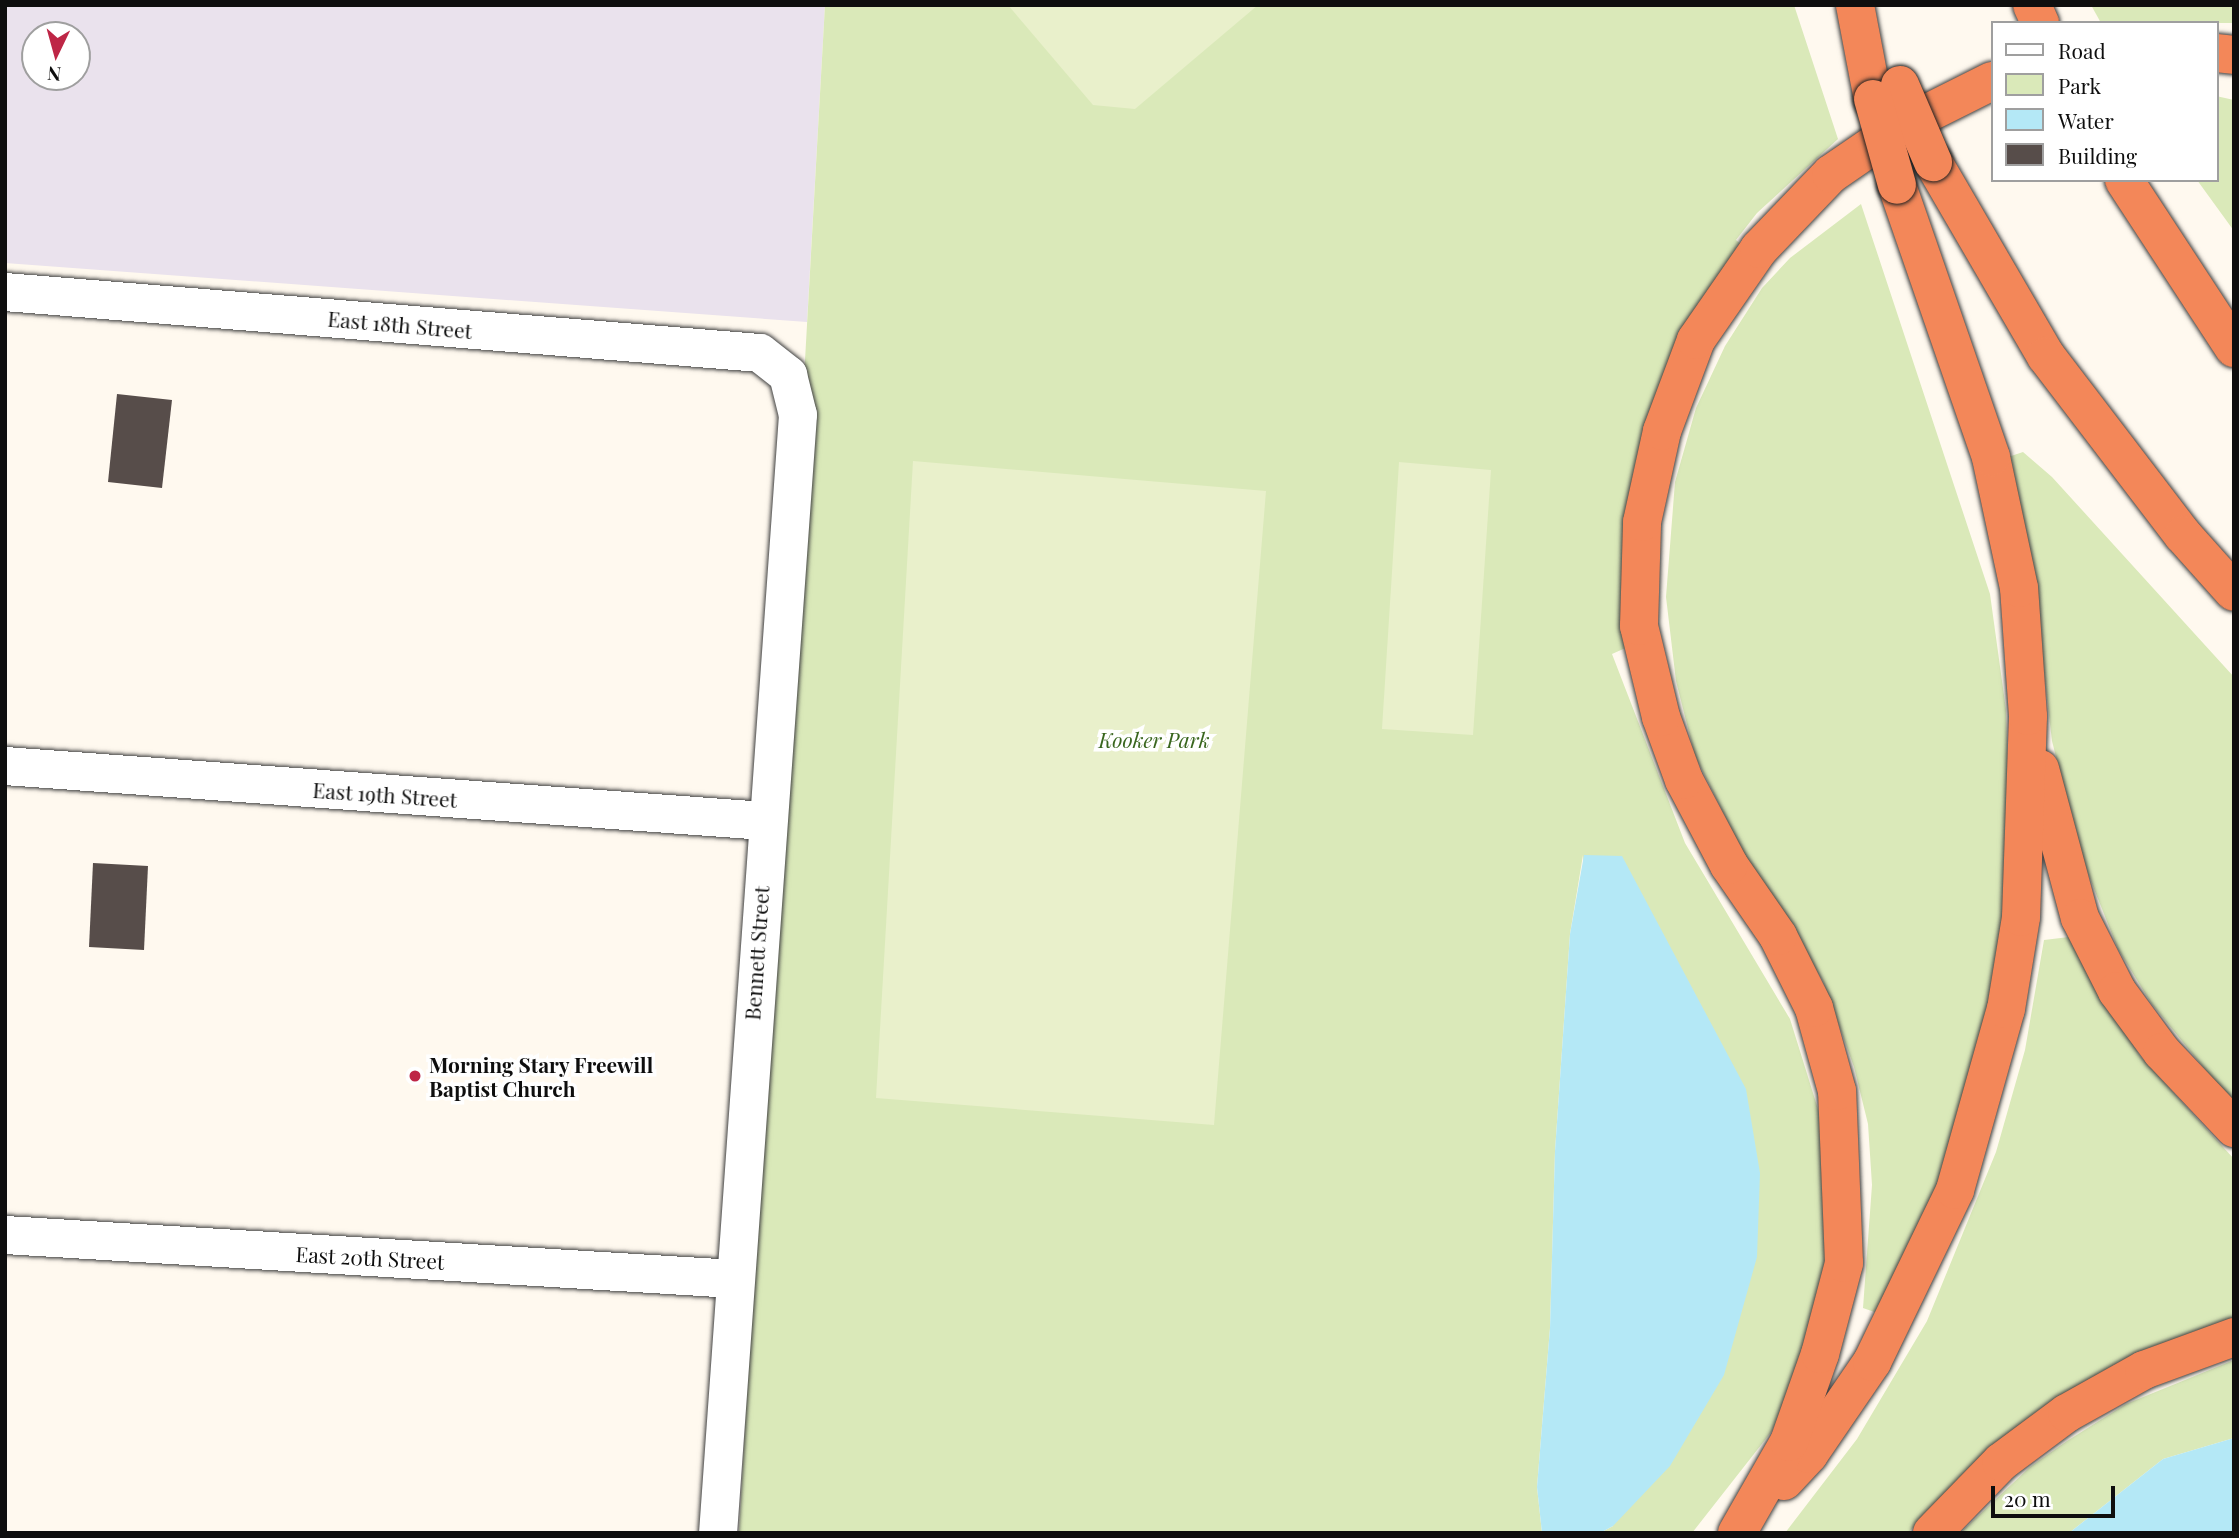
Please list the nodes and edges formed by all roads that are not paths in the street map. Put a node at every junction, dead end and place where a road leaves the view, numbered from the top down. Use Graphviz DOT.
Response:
graph roads {
  1 [pos="1855,5"];
  2 [pos="1869,5"];
  3 [pos="2032,5"];
  4 [pos="2039,21"];
  5 [pos="1990,82"];
  6 [pos="1886,92"];
  7 [pos="2125,182"];
  8 [pos="2133,182"];
  9 [pos="5,292"];
  10 [pos="2234,309"];
  11 [pos="2234,348"];
  12 [pos="788,375"];
  13 [pos="2234,592"];
  14 [pos="2028,716"];
  15 [pos="5,766"];
  16 [pos="765,821"];
  17 [pos="2234,1128"];
  18 [pos="5,1235"];
  19 [pos="735,1279"];
  20 [pos="2234,1337"];
  21 [pos="1739,1530"];
  22 [pos="718,1533"];
  23 [pos="1932,1533"];
  1 -- 6 [label="highway"];
  2 -- 6 [label="highway"];
  3 -- 4 [label="highway"];
  5 -- 21 [label="highway"];
  6 -- 13 [label="highway, bridge"];
  6 -- 14 [label="highway, bridge"];
  7 -- 11 [label="highway"];
  8 -- 10 [label="highway"];
  9 -- 12 [label="street, East 18th Street"];
  12 -- 16 [label="street, Bennett Street"];
  14 -- 17 [label="highway"];
  14 -- 21 [label="highway"];
  15 -- 16 [label="street, East 19th Street"];
  16 -- 19 [label="street, Bennett Street"];
  18 -- 19 [label="street, East 20th Street"];
  19 -- 22 [label="street, Bennett Street"];
  20 -- 23 [label="highway"];
}
